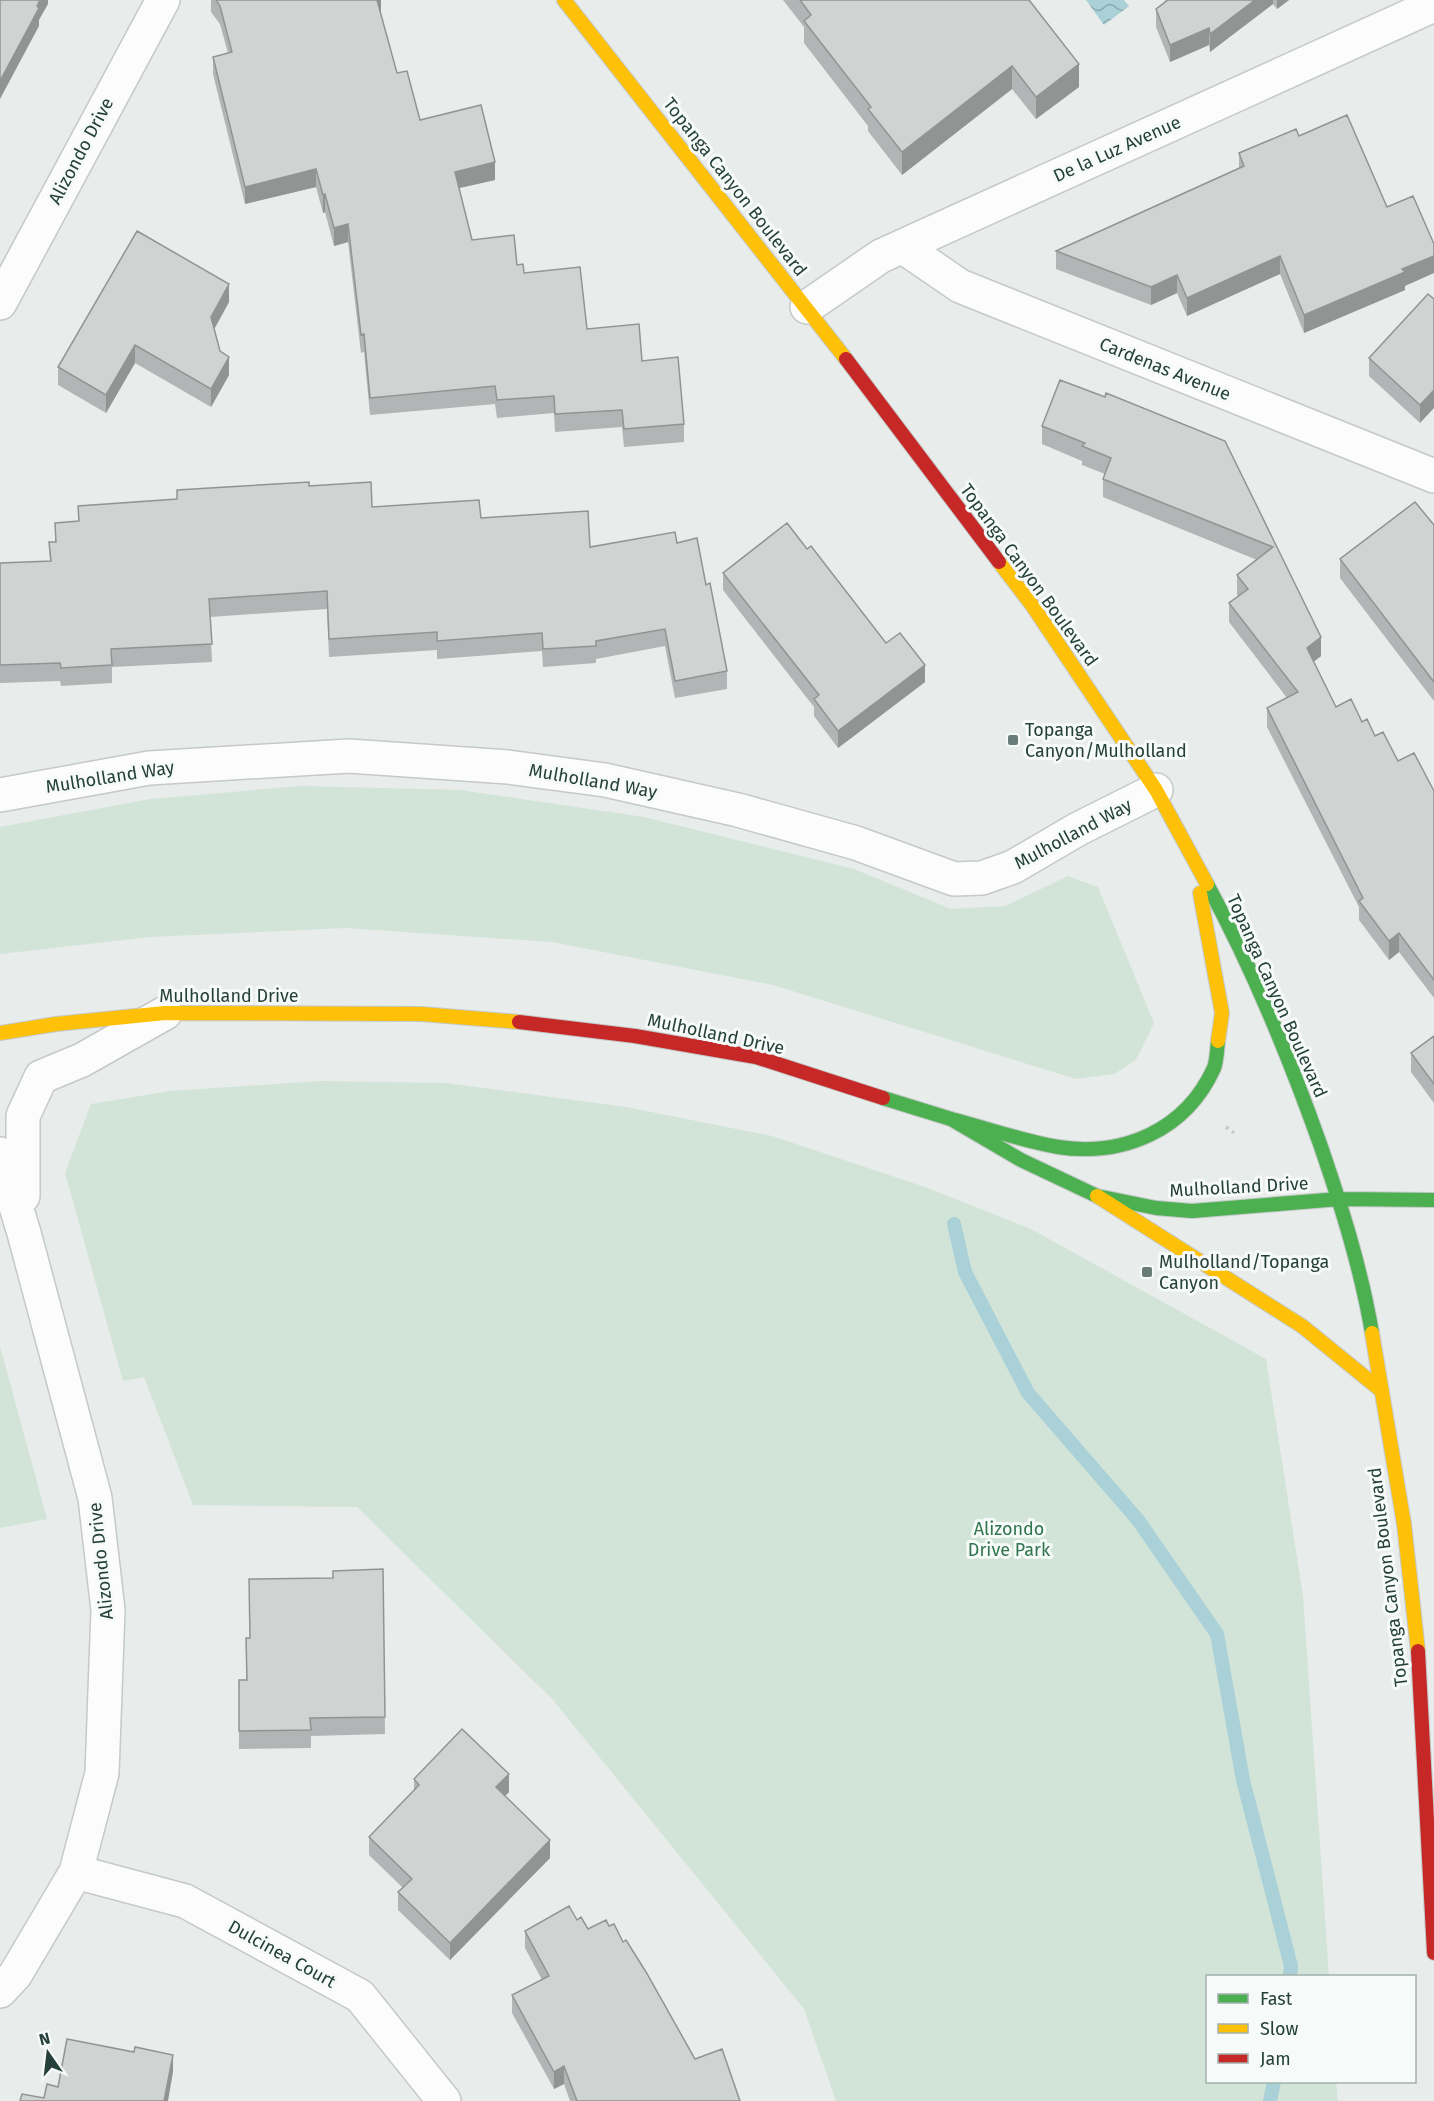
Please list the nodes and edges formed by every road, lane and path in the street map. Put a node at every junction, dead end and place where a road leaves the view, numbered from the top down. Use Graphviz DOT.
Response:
graph roads {
  1 [pos="162,0"];
  2 [pos="564,0"];
  3 [pos="1429,10"];
  4 [pos="903,248"];
  5 [pos="0,303"];
  6 [pos="807,307"];
  7 [pos="1434,476"];
  8 [pos="1156,790"];
  9 [pos="0,795"];
  10 [pos="1192,856"];
  11 [pos="165,1013"];
  12 [pos="0,1033"];
  13 [pos="951,1119"];
  14 [pos="0,1154"];
  15 [pos="0,1183"];
  16 [pos="1096,1196"];
  17 [pos="1339,1199"];
  18 [pos="1434,1200"];
  19 [pos="24,1233"];
  20 [pos="1382,1391"];
  21 [pos="76,1872"];
  22 [pos="1434,1953"];
  23 [pos="0,1991"];
  24 [pos="444,2101"];
  1 -- 5 [label="street, Alizondo Drive"];
  2 -- 6 [label="main road, Topanga Canyon Boulevard"];
  3 -- 4 [label="street, De la Luz Avenue"];
  4 -- 6 [label="street, De la Luz Avenue"];
  4 -- 7 [label="street, Cardenas Avenue"];
  6 -- 8 [label="main road, Topanga Canyon Boulevard"];
  8 -- 9 [label="street, Mulholland Way"];
  8 -- 10 [label="main road, Topanga Canyon Boulevard"];
  10 -- 13 [label="main road"];
  10 -- 17 [label="main road, Topanga Canyon Boulevard"];
  11 -- 12 [label="main road, Mulholland Drive"];
  11 -- 13 [label="main road, Mulholland Drive"];
  11 -- 19 [label="street"];
  13 -- 16 [label="main road, Mulholland Drive"];
  14 -- 19 [label="street, Alizondo Drive"];
  15 -- 19 [label="street"];
  16 -- 17 [label="main road, Mulholland Drive"];
  16 -- 20 [label="main road"];
  17 -- 18 [label="main road, Mulholland Drive"];
  17 -- 20 [label="main road, Topanga Canyon Boulevard"];
  19 -- 21 [label="street, Alizondo Drive"];
  20 -- 22 [label="main road, Topanga Canyon Boulevard"];
  21 -- 23 [label="street, Alizondo Drive"];
  21 -- 24 [label="street, Dulcinea Court"];
}
